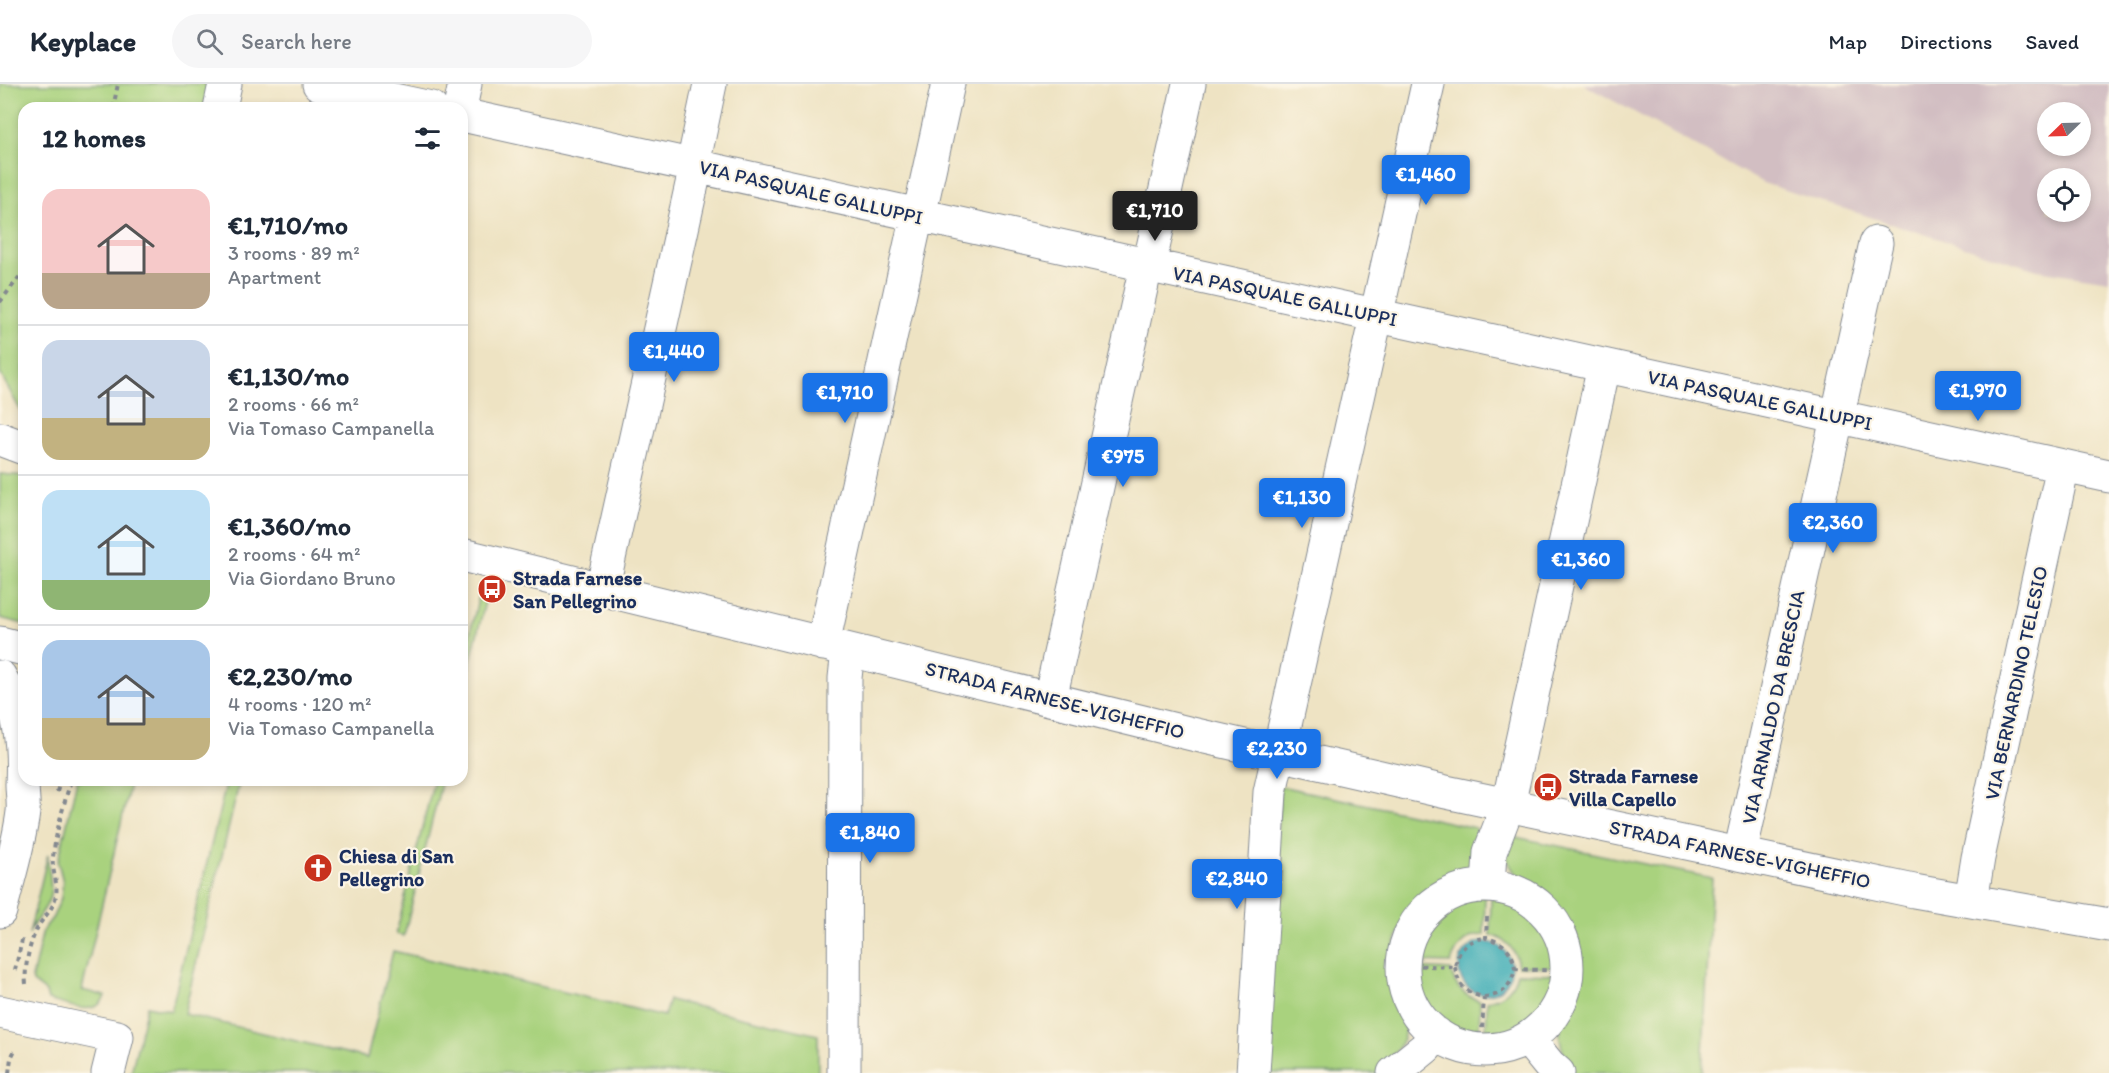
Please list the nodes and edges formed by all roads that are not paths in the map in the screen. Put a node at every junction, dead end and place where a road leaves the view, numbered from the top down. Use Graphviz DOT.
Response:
graph roads {
  1 [pos="225,84"];
  2 [pos="319,84"];
  3 [pos="710,84"];
  4 [pos="948,84"];
  5 [pos="1189,84"];
  6 [pos="1428,84"];
  7 [pos="221,102"];
  8 [pos="403,102"];
  9 [pos="468,112"];
  10 [pos="694,166"];
  11 [pos="918,216"];
  12 [pos="1876,243"];
  13 [pos="1147,266"];
  14 [pos="1375,316"];
  15 [pos="1604,366"];
  16 [pos="1837,417"];
  17 [pos="0,439"];
  18 [pos="18,446"];
  19 [pos="0,448"];
  20 [pos="18,448"];
  21 [pos="2063,466"];
  22 [pos="2109,476"];
  23 [pos="468,556"];
  24 [pos="602,590"];
  25 [pos="0,643"];
  26 [pos="836,647"];
  27 [pos="18,648"];
  28 [pos="0,677"];
  29 [pos="1050,699"];
  30 [pos="18,720"];
  31 [pos="1278,754"];
  32 [pos="23,786"];
  33 [pos="40,786"];
  34 [pos="1508,805"];
  35 [pos="21,821"];
  36 [pos="1740,854"];
  37 [pos="1488,886"];
  38 [pos="1971,901"];
  39 [pos="0,911"];
  40 [pos="2109,925"];
  41 [pos="0,1012"];
  42 [pos="1437,1034"];
  43 [pos="1528,1038"];
  44 [pos="108,1073"];
  45 [pos="844,1073"];
  46 [pos="1253,1073"];
  47 [pos="1394,1073"];
  48 [pos="1558,1073"];
  1 -- 7 [label="street"];
  2 -- 8 [label="street"];
  3 -- 10 [label="street"];
  4 -- 11 [label="street"];
  5 -- 13 [label="street"];
  6 -- 14 [label="street"];
  9 -- 10 [label="street, VIA PASQUALE GALLUPPI"];
  10 -- 11 [label="street, VIA PASQUALE GALLUPPI"];
  10 -- 24 [label="street"];
  11 -- 13 [label="street, VIA PASQUALE GALLUPPI"];
  11 -- 26 [label="street"];
  12 -- 16 [label="street, VIA ARNALDO DA BRESCIA"];
  13 -- 14 [label="street, VIA PASQUALE GALLUPPI"];
  13 -- 29 [label="street"];
  14 -- 15 [label="street, VIA PASQUALE GALLUPPI"];
  14 -- 31 [label="street"];
  15 -- 16 [label="street, VIA PASQUALE GALLUPPI"];
  15 -- 34 [label="street"];
  16 -- 21 [label="street, VIA PASQUALE GALLUPPI"];
  16 -- 36 [label="street, VIA ARNALDO DA BRESCIA"];
  17 -- 18 [label="street"];
  19 -- 20 [label="street"];
  21 -- 22 [label="street, VIA PASQUALE GALLUPPI"];
  21 -- 38 [label="street, VIA BERNARDINO TELESIO"];
  23 -- 24 [label="street, STRADA FARNESE-VIGHEFFIO"];
  24 -- 26 [label="street, STRADA FARNESE-VIGHEFFIO"];
  25 -- 27 [label="street"];
  26 -- 29 [label="street, STRADA FARNESE-VIGHEFFIO"];
  26 -- 45 [label="street"];
  28 -- 30 [label="street"];
  29 -- 31 [label="street, STRADA FARNESE-VIGHEFFIO"];
  31 -- 34 [label="street, STRADA FARNESE-VIGHEFFIO"];
  31 -- 46 [label="street"];
  32 -- 35 [label="street"];
  33 -- 35 [label="street"];
  34 -- 36 [label="street, STRADA FARNESE-VIGHEFFIO"];
  34 -- 37 [label="street"];
  35 -- 39 [label="street"];
  36 -- 38 [label="street, STRADA FARNESE-VIGHEFFIO"];
  37 -- 42 [label="street"];
  37 -- 43 [label="street"];
  38 -- 40 [label="street, STRADA FARNESE-VIGHEFFIO"];
  41 -- 44 [label="street"];
  42 -- 43 [label="street"];
  42 -- 47 [label="street"];
  43 -- 48 [label="street"];
}
